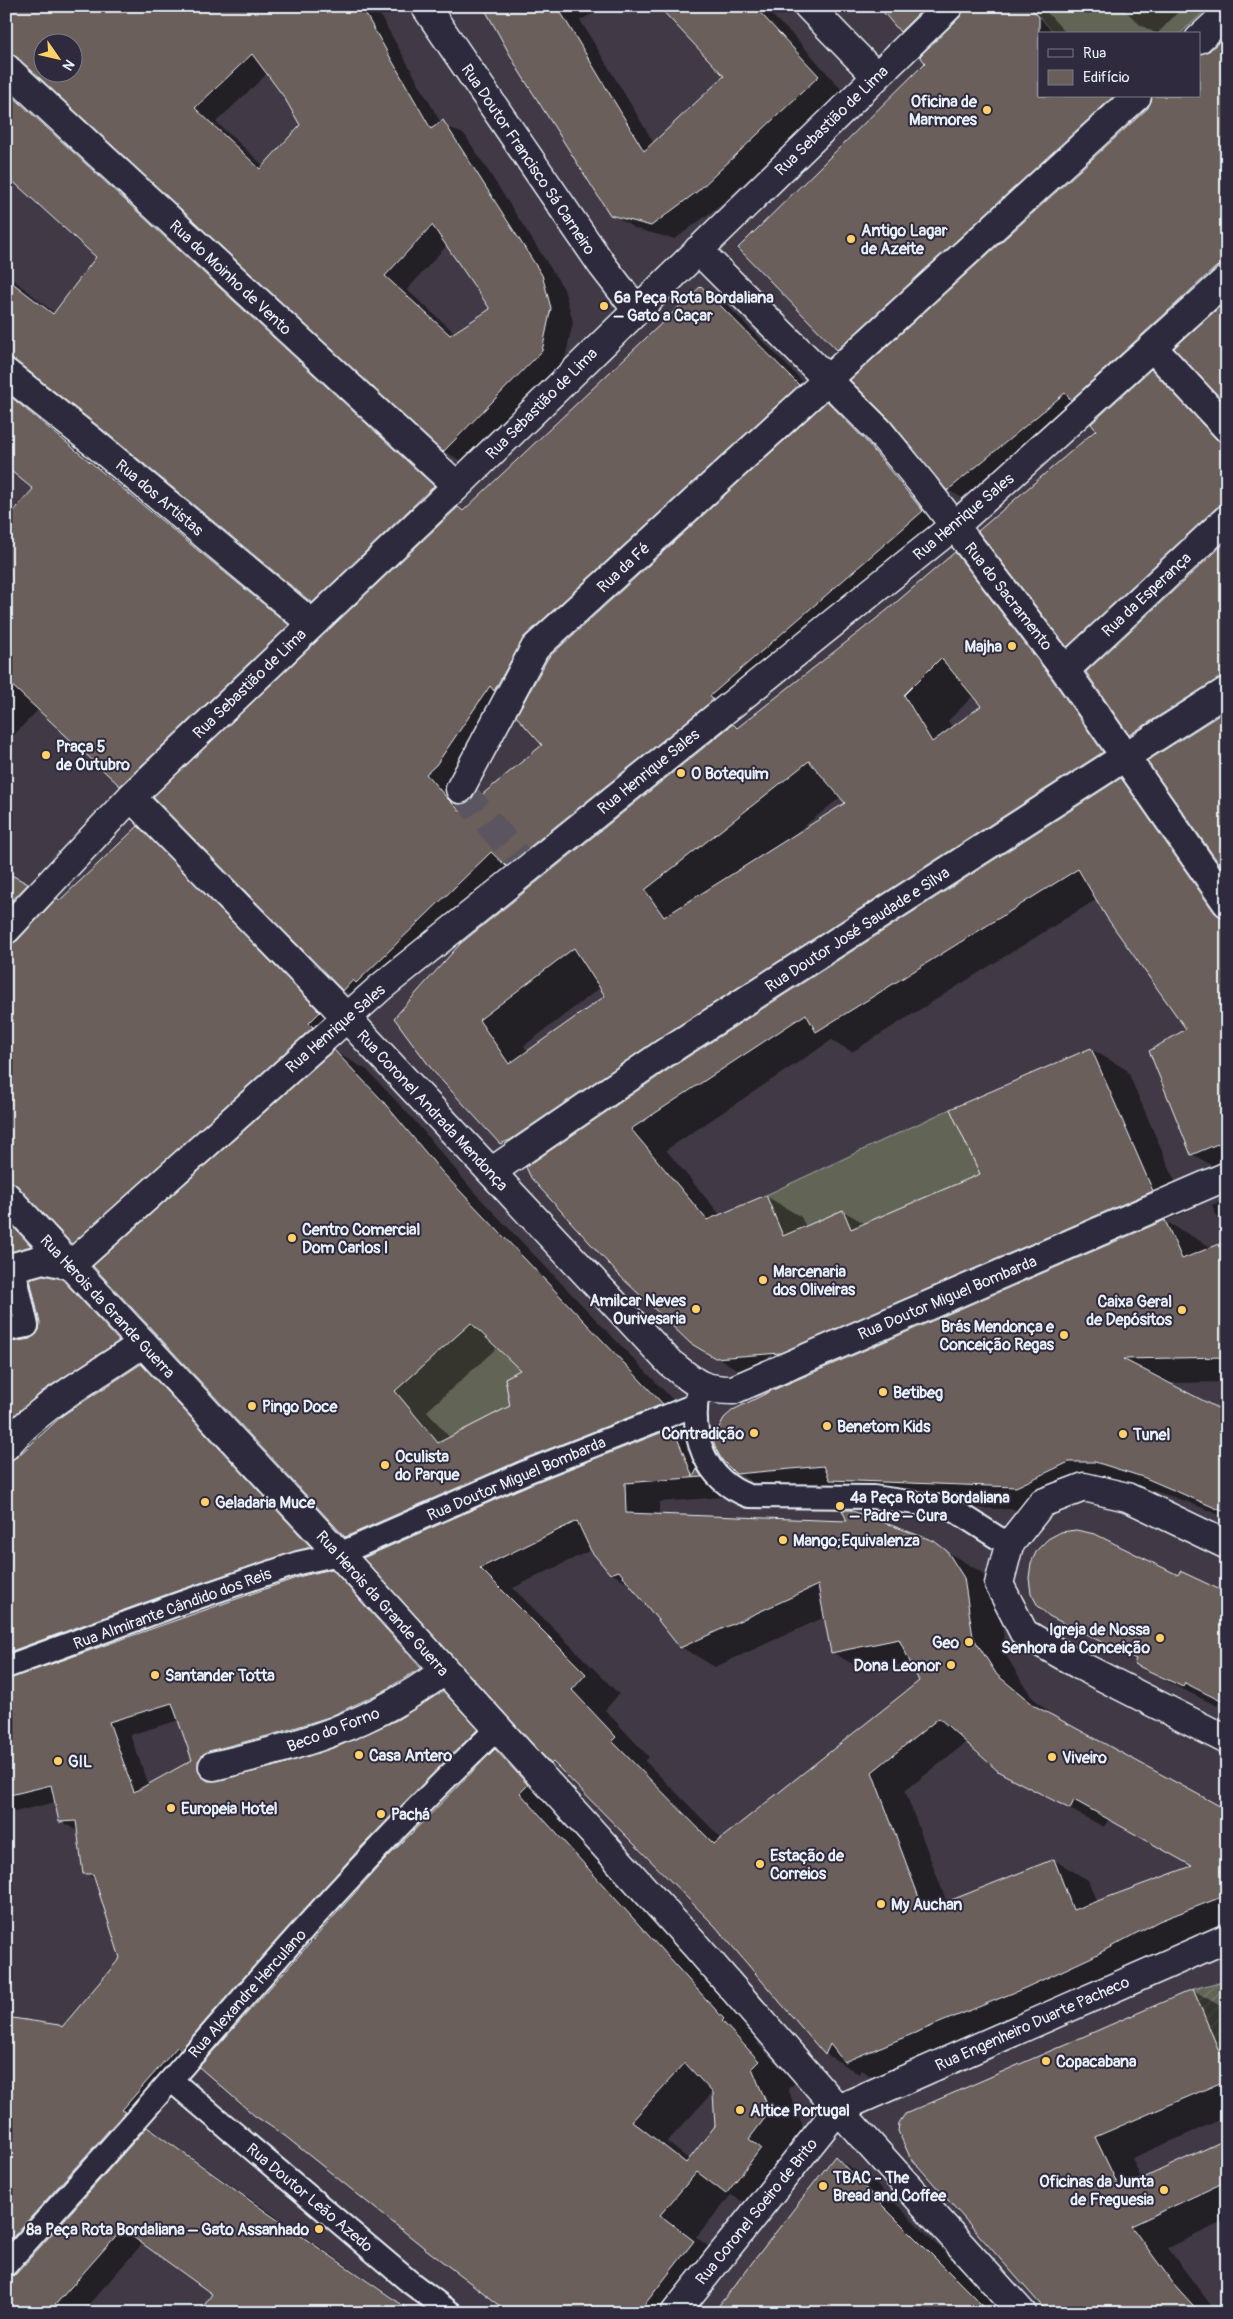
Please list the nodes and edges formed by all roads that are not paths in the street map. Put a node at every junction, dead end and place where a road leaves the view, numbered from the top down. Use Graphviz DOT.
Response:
graph roads {
  1 [pos="425,6"];
  2 [pos="808,6"];
  3 [pos="949,6"];
  4 [pos="1227,13"];
  5 [pos="1200,37"];
  6 [pos="6,68"];
  7 [pos="876,76"];
  8 [pos="1135,98"];
  9 [pos="698,250"];
  10 [pos="1227,279"];
  11 [pos="636,309"];
  12 [pos="1153,348"];
  13 [pos="6,373"];
  14 [pos="830,379"];
  15 [pos="1227,428"];
  16 [pos="457,486"];
  17 [pos="1227,519"];
  18 [pos="954,525"];
  19 [pos="311,623"];
  20 [pos="1065,670"];
  21 [pos="1227,691"];
  22 [pos="1125,758"];
  23 [pos="460,790"];
  24 [pos="131,797"];
  25 [pos="1227,903"];
  26 [pos="6,930"];
  27 [pos="346,1017"];
  28 [pos="491,1172"];
  29 [pos="1227,1176"];
  30 [pos="6,1196"];
  31 [pos="71,1265"];
  32 [pos="10,1268"];
  33 [pos="6,1330"];
  34 [pos="143,1343"];
  35 [pos="670,1363"];
  36 [pos="697,1395"];
  37 [pos="16,1422"];
  38 [pos="6,1446"];
  39 [pos="1009,1545"];
  40 [pos="1227,1545"];
  41 [pos="338,1554"];
  42 [pos="6,1667"];
  43 [pos="444,1671"];
  44 [pos="497,1729"];
  45 [pos="1227,1740"];
  46 [pos="213,1766"];
  47 [pos="1227,1938"];
  48 [pos="171,2080"];
  49 [pos="838,2109"];
  50 [pos="6,2265"];
  51 [pos="451,2313"];
  52 [pos="675,2313"];
  53 [pos="1022,2313"];
  1 -- 11 [label="street, Rua Doutor Francisco Sá Carneiro"];
  2 -- 7 [label="street"];
  3 -- 7 [label="street, Rua Sebastião de Lima"];
  4 -- 5 [label="street"];
  6 -- 16 [label="street, Rua do Moinho de Vento"];
  7 -- 9 [label="street, Rua Sebastião de Lima"];
  8 -- 14 [label="street, Rua da Fé"];
  9 -- 11 [label="street, Rua Sebastião de Lima"];
  9 -- 14 [label="street, Rua do Sacramento"];
  10 -- 12 [label="street, Rua Henrique Sales"];
  11 -- 16 [label="street, Rua Sebastião de Lima"];
  12 -- 15 [label="street"];
  12 -- 18 [label="street, Rua Henrique Sales"];
  13 -- 19 [label="street, Rua dos Artistas"];
  14 -- 18 [label="street, Rua do Sacramento"];
  14 -- 23 [label="street, Rua da Fé"];
  16 -- 19 [label="street, Rua Sebastião de Lima"];
  17 -- 20 [label="street, Rua da Esperança"];
  18 -- 20 [label="street, Rua do Sacramento"];
  18 -- 27 [label="street, Rua Henrique Sales"];
  19 -- 24 [label="street, Rua Sebastião de Lima"];
  20 -- 22 [label="street, Rua do Sacramento"];
  21 -- 22 [label="street, Rua Doutor José Saudade e Silva"];
  22 -- 25 [label="street, Rua do Sacramento"];
  22 -- 28 [label="street, Rua Doutor José Saudade e Silva"];
  24 -- 26 [label="street, Rua Sebastião de Lima"];
  24 -- 27 [label="street, Rua Coronel Andrada Mendonça"];
  27 -- 28 [label="street, Rua Coronel Andrada Mendonça"];
  27 -- 31 [label="street, Rua Henrique Sales"];
  28 -- 35 [label="street, Rua Coronel Andrada Mendonça"];
  29 -- 36 [label="street, Rua Doutor Miguel Bombarda"];
  30 -- 31 [label="street, Rua Herois da Grande Guerra"];
  31 -- 32 [label="street"];
  31 -- 34 [label="street, Rua Herois da Grande Guerra"];
  32 -- 33 [label="street"];
  34 -- 37 [label="street"];
  34 -- 41 [label="street, Rua Herois da Grande Guerra"];
  35 -- 36 [label="street, Rua Doutor Miguel Bombarda"];
  36 -- 39 [label="street"];
  36 -- 41 [label="street, Rua Doutor Miguel Bombarda"];
  37 -- 38 [label="street"];
  39 -- 40 [label="street"];
  39 -- 45 [label="street"];
  41 -- 42 [label="street, Rua Almirante Cândido dos Reis"];
  41 -- 43 [label="street, Rua Herois da Grande Guerra"];
  43 -- 44 [label="street, Rua Herois da Grande Guerra"];
  43 -- 46 [label="street, Beco do Forno"];
  44 -- 48 [label="street, Rua Alexandre Herculano"];
  44 -- 49 [label="street, Rua Herois da Grande Guerra"];
  47 -- 49 [label="street, Rua Engenheiro Duarte Pacheco"];
  48 -- 50 [label="street, Rua Alexandre Herculano"];
  48 -- 51 [label="street, Rua Doutor Leão Azedo"];
  49 -- 52 [label="street, Rua Coronel Soeiro de Brito"];
  49 -- 53 [label="street, Rua Herois da Grande Guerra"];
}
